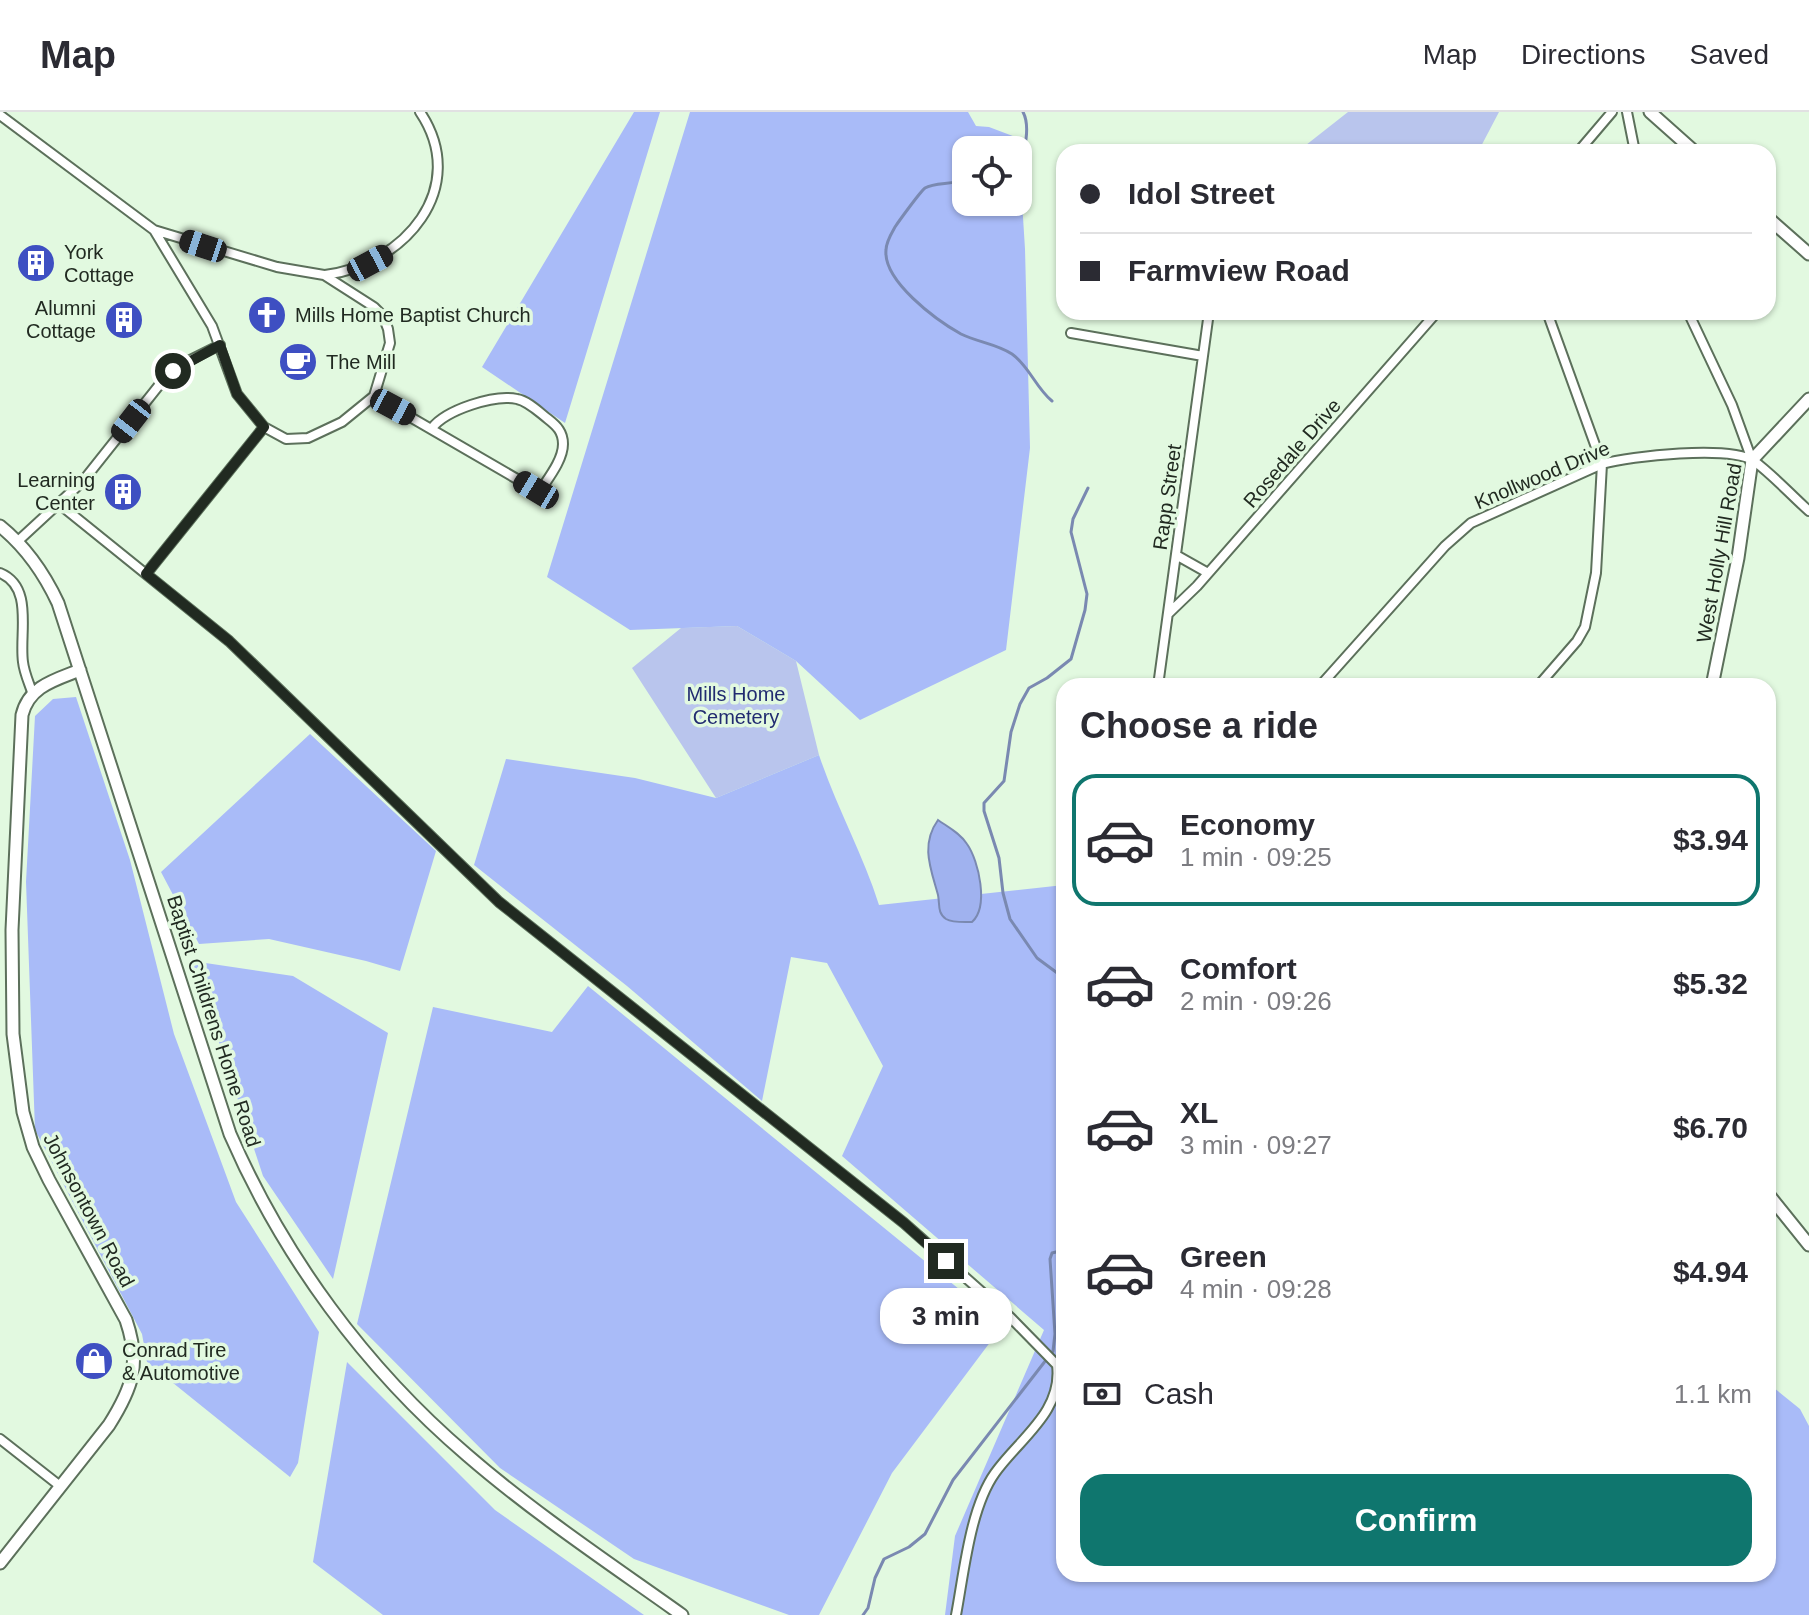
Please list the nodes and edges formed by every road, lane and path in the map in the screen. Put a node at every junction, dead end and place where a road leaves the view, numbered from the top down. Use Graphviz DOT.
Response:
graph roads {
  1 [pos="420,112"];
  2 [pos="1612,112"];
  3 [pos="1627,112"];
  4 [pos="1650,112"];
  5 [pos="0,115"];
  6 [pos="1585,144"];
  7 [pos="1633,144"];
  8 [pos="1686,144"];
  9 [pos="1776,225"];
  10 [pos="154,230"];
  11 [pos="1809,254"];
  12 [pos="324,275"];
  13 [pos="1208,320"];
  14 [pos="1430,320"];
  15 [pos="1550,320"];
  16 [pos="1692,320"];
  17 [pos="1071,333"];
  18 [pos="220,345"];
  19 [pos="1203,356"];
  20 [pos="374,396"];
  21 [pos="1809,399"];
  22 [pos="264,427"];
  23 [pos="432,428"];
  24 [pos="1752,460"];
  25 [pos="1602,464"];
  26 [pos="58,503"];
  27 [pos="1809,511"];
  28 [pos="0,526"];
  29 [pos="18,541"];
  30 [pos="1176,555"];
  31 [pos="0,573"];
  32 [pos="1208,573"];
  33 [pos="146,574"];
  34 [pos="1169,613"];
  35 [pos="80,670"];
  36 [pos="1159,678"];
  37 [pos="1327,678"];
  38 [pos="1545,678"];
  39 [pos="1714,678"];
  40 [pos="32,692"];
  41 [pos="6,929"];
  42 [pos="1776,1204"];
  43 [pos="1809,1245"];
  44 [pos="1056,1364"];
  45 [pos="1056,1386"];
  46 [pos="0,1439"];
  47 [pos="60,1486"];
  48 [pos="0,1563"];
  49 [pos="682,1615"];
  50 [pos="956,1615"];
  1 -- 12 [label="street"];
  2 -- 6 [label="street"];
  3 -- 7 [label="street"];
  4 -- 8 [label="street"];
  5 -- 10 [label="street"];
  9 -- 11 [label="street"];
  10 -- 12 [label="street"];
  10 -- 18 [label="street"];
  12 -- 20 [label="street"];
  13 -- 19 [label="street, Rapp Street"];
  14 -- 32 [label="street, Rosedale Drive"];
  15 -- 25 [label="street"];
  16 -- 24 [label="street"];
  17 -- 19 [label="street"];
  18 -- 22 [label="street"];
  18 -- 26 [label="street"];
  19 -- 30 [label="street, Rapp Street"];
  20 -- 22 [label="street"];
  20 -- 23 [label="street"];
  21 -- 24 [label="street, West Holly Hill Road"];
  22 -- 33 [label="street"];
  23 -- 23 [label="street"];
  24 -- 25 [label="street, Knollwood Drive"];
  24 -- 27 [label="street"];
  24 -- 39 [label="street, West Holly Hill Road"];
  25 -- 37 [label="street, Knollwood Drive"];
  25 -- 38 [label="street"];
  26 -- 29 [label="street"];
  26 -- 33 [label="street"];
  28 -- 29 [label="street, Baptist Childrens Home Road"];
  29 -- 35 [label="street, Baptist Childrens Home Road"];
  30 -- 32 [label="street"];
  30 -- 34 [label="street, Rapp Street"];
  31 -- 40 [label="street"];
  32 -- 34 [label="street, Rosedale Drive"];
  33 -- 44 [label="street"];
  34 -- 36 [label="street, Rapp Street"];
  35 -- 40 [label="street"];
  35 -- 49 [label="street, Baptist Childrens Home Road"];
  40 -- 41 [label="street, Johnsontown Road"];
  41 -- 47 [label="street, Johnsontown Road"];
  42 -- 43 [label="street"];
  45 -- 50 [label="street"];
  46 -- 47 [label="street"];
  47 -- 48 [label="street, Johnsontown Road"];
}
